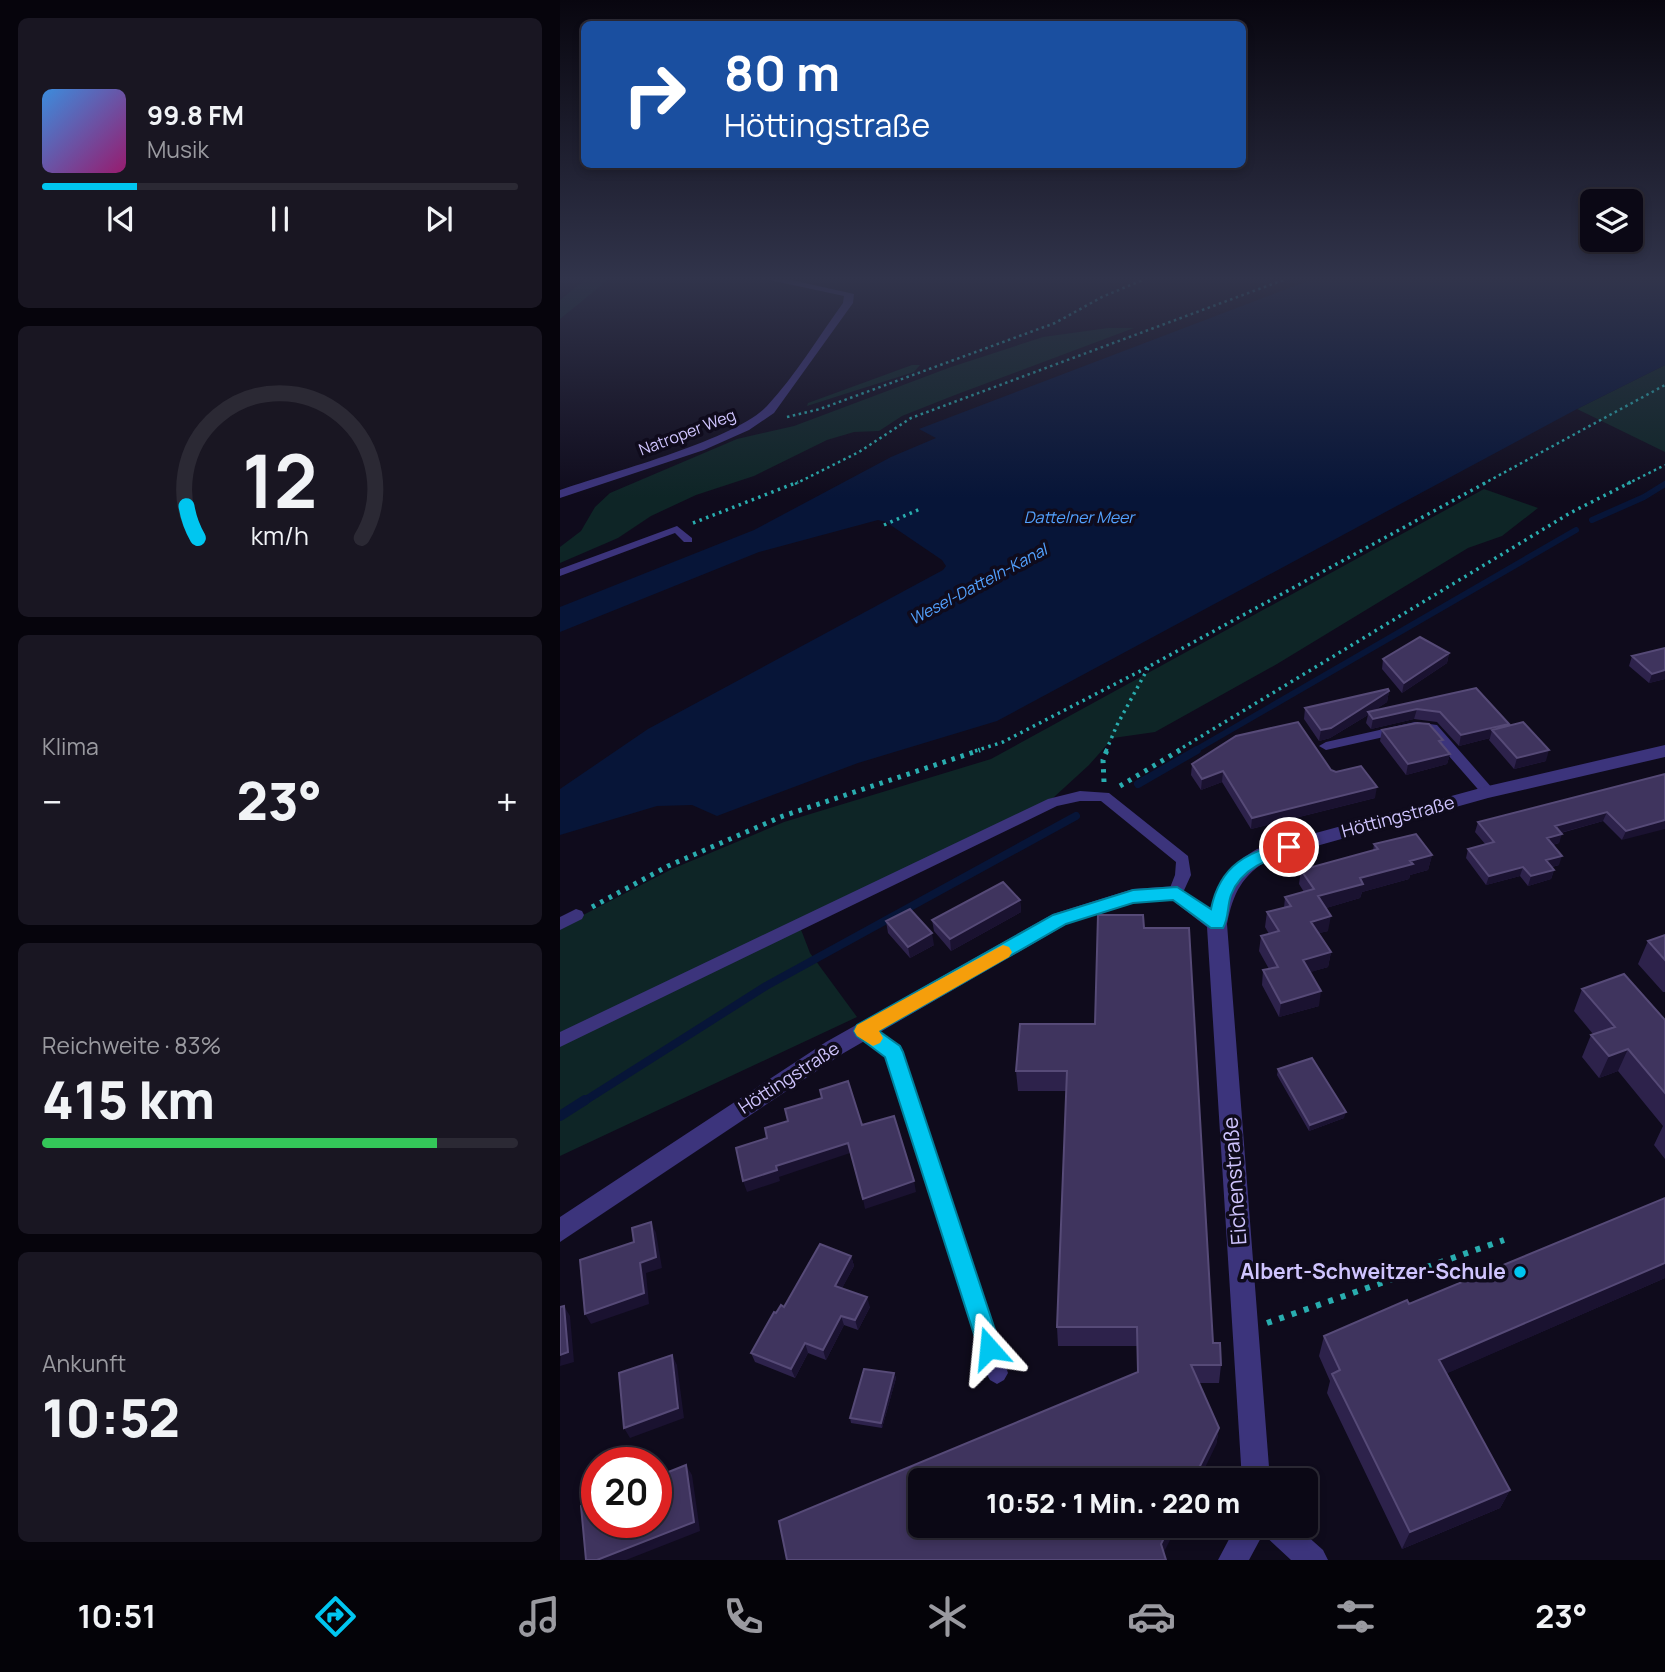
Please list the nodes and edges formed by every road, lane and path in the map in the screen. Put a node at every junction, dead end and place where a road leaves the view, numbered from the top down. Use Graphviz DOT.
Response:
graph roads {
  1 [pos="812,352"];
  2 [pos="977,352"];
  3 [pos="1090,352"];
  4 [pos="1665,385"];
  5 [pos="745,427"];
  6 [pos="1665,465"];
  7 [pos="560,494"];
  8 [pos="920,509"];
  9 [pos="884,524"];
  10 [pos="677,529"];
  11 [pos="688,540"];
  12 [pos="560,573"];
  13 [pos="1148,667"];
  14 [pos="1325,746"];
  15 [pos="1665,751"];
  16 [pos="1488,792"];
  17 [pos="1104,796"];
  18 [pos="1177,893"];
  19 [pos="576,915"];
  20 [pos="1217,923"];
  21 [pos="560,924"];
  22 [pos="864,1031"];
  23 [pos="560,1040"];
  24 [pos="560,1231"];
  25 [pos="1504,1240"];
  26 [pos="1246,1330"];
  27 [pos="997,1373"];
  28 [pos="1255,1468"];
  29 [pos="1245,1538"];
  30 [pos="1288,1538"];
  31 [pos="1233,1560"];
  32 [pos="1313,1560"];
  1 -- 5 [label="street, Natroper Weg"];
  2 -- 5 [label="path"];
  3 -- 10 [label="path"];
  4 -- 13 [label="path"];
  5 -- 7 [label="street, Natroper Weg"];
  6 -- 17 [label="path"];
  8 -- 9 [label="path"];
  10 -- 11 [label="lane"];
  10 -- 12 [label="lane"];
  13 -- 17 [label="path"];
  13 -- 19 [label="path"];
  14 -- 16 [label="lane"];
  15 -- 16 [label="street, Höttingstraße"];
  16 -- 20 [label="street, Höttingstraße"];
  17 -- 18 [label="lane"];
  17 -- 23 [label="lane"];
  18 -- 20 [label="street"];
  18 -- 22 [label="street, Höttingstraße"];
  19 -- 21 [label="lane"];
  20 -- 26 [label="street, Eichenstraße"];
  22 -- 24 [label="street, Höttingstraße"];
  22 -- 27 [label="lane"];
  25 -- 26 [label="path"];
  26 -- 28 [label="street, Eichenstraße"];
  29 -- 31 [label="street"];
  30 -- 32 [label="street"];
}
